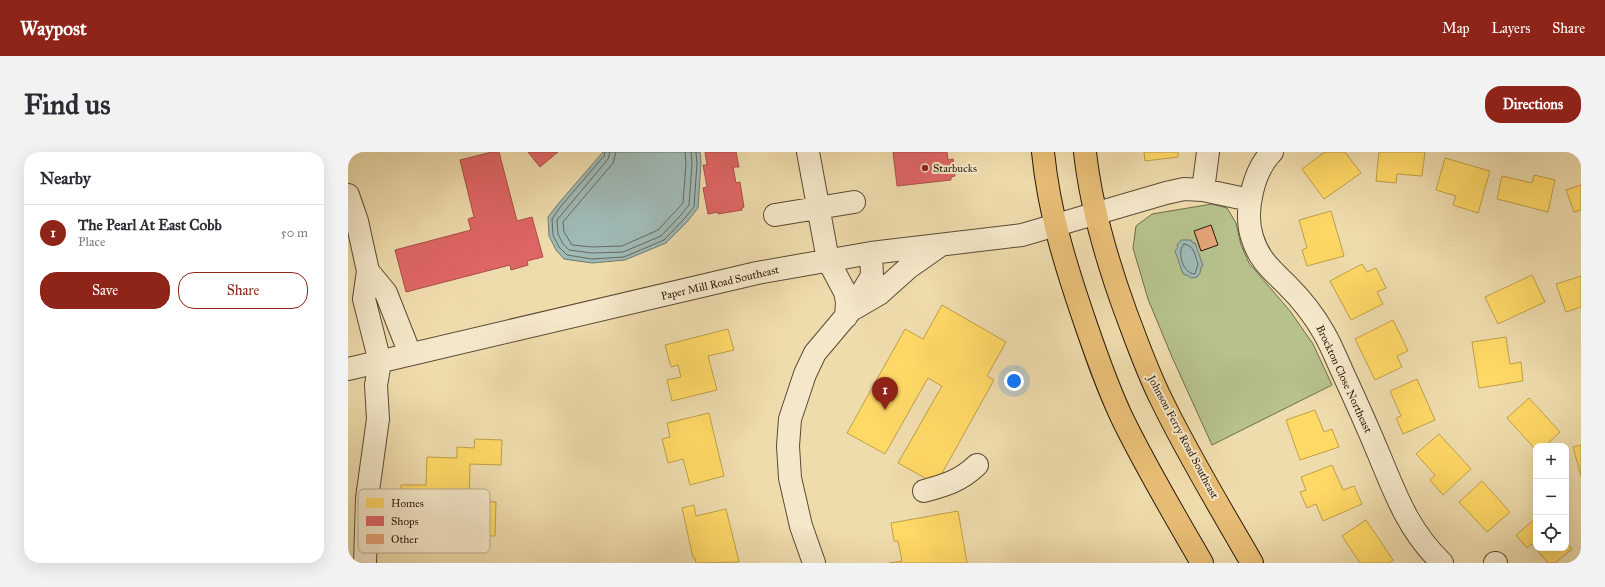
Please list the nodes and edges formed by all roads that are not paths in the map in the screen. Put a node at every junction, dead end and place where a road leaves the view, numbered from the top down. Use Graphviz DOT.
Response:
graph roads {
  1 [pos="808,152"];
  2 [pos="1043,152"];
  3 [pos="1085,152"];
  4 [pos="1208,152"];
  5 [pos="1272,152"];
  6 [pos="1203,190"];
  7 [pos="348,195"];
  8 [pos="1250,200"];
  9 [pos="854,202"];
  10 [pos="818,207"];
  11 [pos="1096,214"];
  12 [pos="775,215"];
  13 [pos="1054,226"];
  14 [pos="942,245"];
  15 [pos="871,253"];
  16 [pos="828,260"];
  17 [pos="368,271"];
  18 [pos="849,313"];
  19 [pos="410,354"];
  20 [pos="380,362"];
  21 [pos="348,369"];
  22 [pos="977,465"];
  23 [pos="369,489"];
  24 [pos="924,491"];
  25 [pos="365,553"];
  26 [pos="365,563"];
  27 [pos="814,563"];
  28 [pos="1202,563"];
  29 [pos="1252,563"];
  30 [pos="1442,563"];
  1 -- 10 [label="street"];
  2 -- 13 [label="main road"];
  3 -- 11 [label="main road, Johnson Ferry Road Southeast"];
  4 -- 6 [label="street"];
  5 -- 8 [label="street, Brockton Close Northeast"];
  6 -- 8 [label="street"];
  6 -- 11 [label="street"];
  7 -- 17 [label="street"];
  8 -- 30 [label="street, Brockton Close Northeast"];
  9 -- 10 [label="street"];
  10 -- 12 [label="street"];
  10 -- 16 [label="street"];
  11 -- 13 [label="street, Paper Mill Road Southeast"];
  11 -- 29 [label="main road, Johnson Ferry Road Southeast"];
  13 -- 14 [label="street, Paper Mill Road Southeast"];
  13 -- 28 [label="main road"];
  14 -- 15 [label="street, Paper Mill Road Southeast"];
  14 -- 18 [label="street"];
  15 -- 16 [label="street, Paper Mill Road Southeast"];
  15 -- 18 [label="street"];
  16 -- 18 [label="street"];
  16 -- 19 [label="street, Paper Mill Road Southeast"];
  17 -- 19 [label="street"];
  17 -- 20 [label="street"];
  18 -- 27 [label="street"];
  19 -- 20 [label="street, Paper Mill Road Southeast"];
  20 -- 21 [label="street, Paper Mill Road Southeast"];
  20 -- 23 [label="street"];
  22 -- 24 [label="street"];
  25 -- 26 [label="street"];
}
